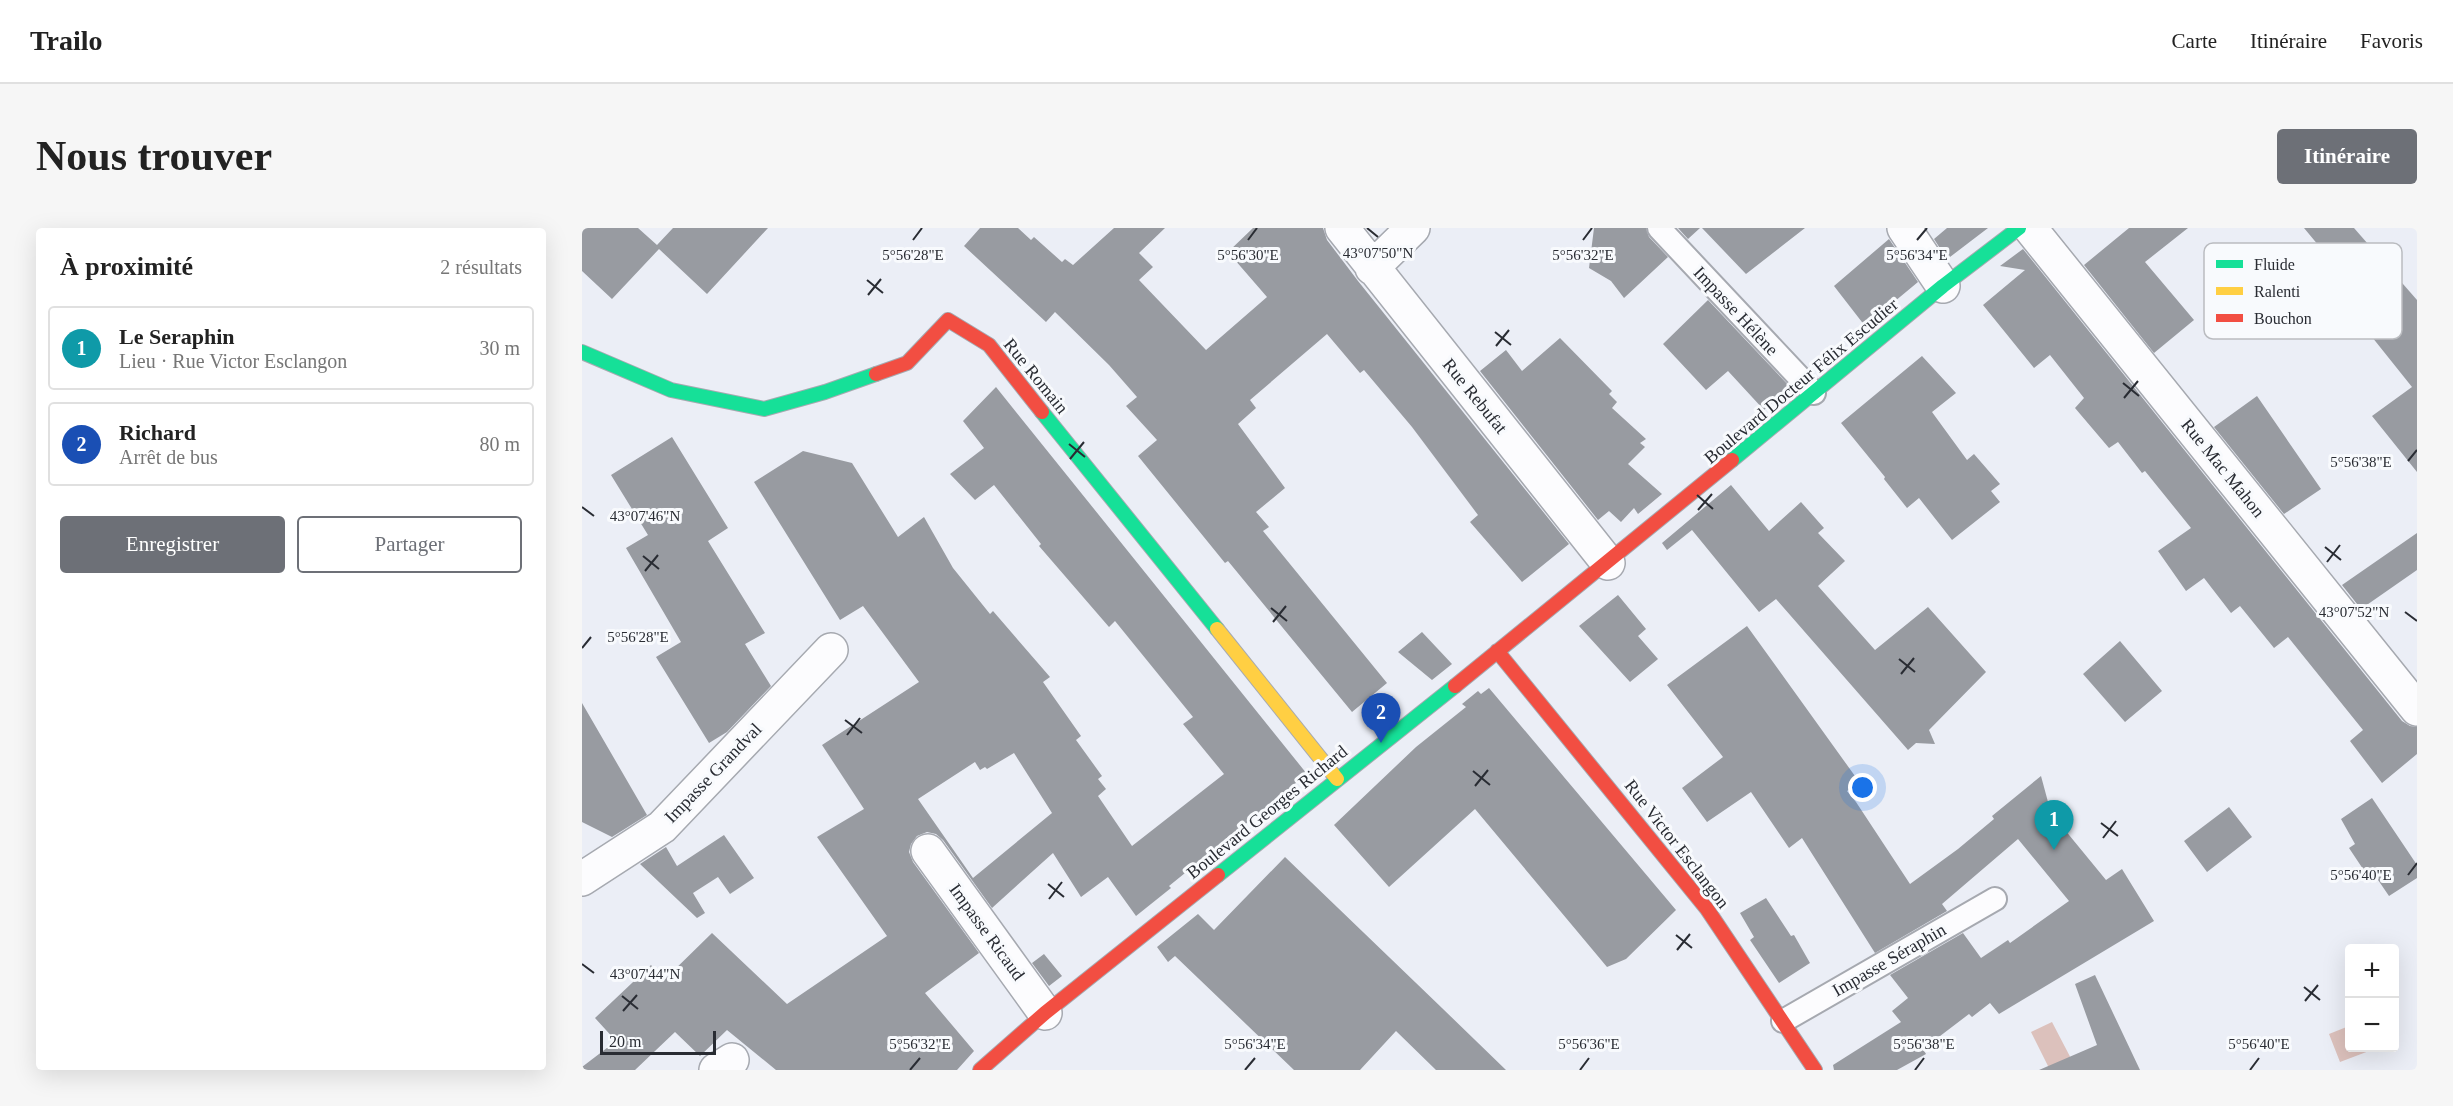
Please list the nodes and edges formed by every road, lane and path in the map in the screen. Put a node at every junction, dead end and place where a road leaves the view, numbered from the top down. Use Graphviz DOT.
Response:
graph roads {
  1 [pos="1342,228"];
  2 [pos="1413,228"];
  3 [pos="1659,228"];
  4 [pos="1904,228"];
  5 [pos="2019,228"];
  6 [pos="2030,228"];
  7 [pos="1372,268"];
  8 [pos="1943,286"];
  9 [pos="582,351"];
  10 [pos="1814,393"];
  11 [pos="1608,563"];
  12 [pos="831,650"];
  13 [pos="1497,651"];
  14 [pos="2417,709"];
  15 [pos="1337,779"];
  16 [pos="928,852"];
  17 [pos="582,879"];
  18 [pos="1995,899"];
  19 [pos="1045,1013"];
  20 [pos="1783,1021"];
  21 [pos="980,1070"];
  22 [pos="1815,1070"];
  1 -- 7 [label="street, Rue Rebufat"];
  2 -- 7 [label="street"];
  3 -- 10 [label="lane, Impasse Hélène"];
  4 -- 8 [label="street"];
  5 -- 8 [label="street, Boulevard Docteur Félix Escudier"];
  6 -- 14 [label="street, Rue Mac Mahon"];
  7 -- 11 [label="street, Rue Rebufat"];
  8 -- 10 [label="street, Boulevard Docteur Félix Escudier"];
  9 -- 15 [label="street, Rue Romain"];
  10 -- 11 [label="street, Boulevard Docteur Félix Escudier"];
  11 -- 13 [label="street, Boulevard Georges Richard"];
  12 -- 17 [label="street, Impasse Grandval"];
  13 -- 15 [label="street, Boulevard Georges Richard"];
  13 -- 20 [label="street, Rue Victor Esclangon"];
  15 -- 19 [label="street, Boulevard Georges Richard"];
  16 -- 19 [label="street, Impasse Ricaud"];
  18 -- 20 [label="lane, Impasse Séraphin"];
  19 -- 21 [label="street, Boulevard Georges Richard"];
  20 -- 22 [label="street, Rue Victor Esclangon"];
}
